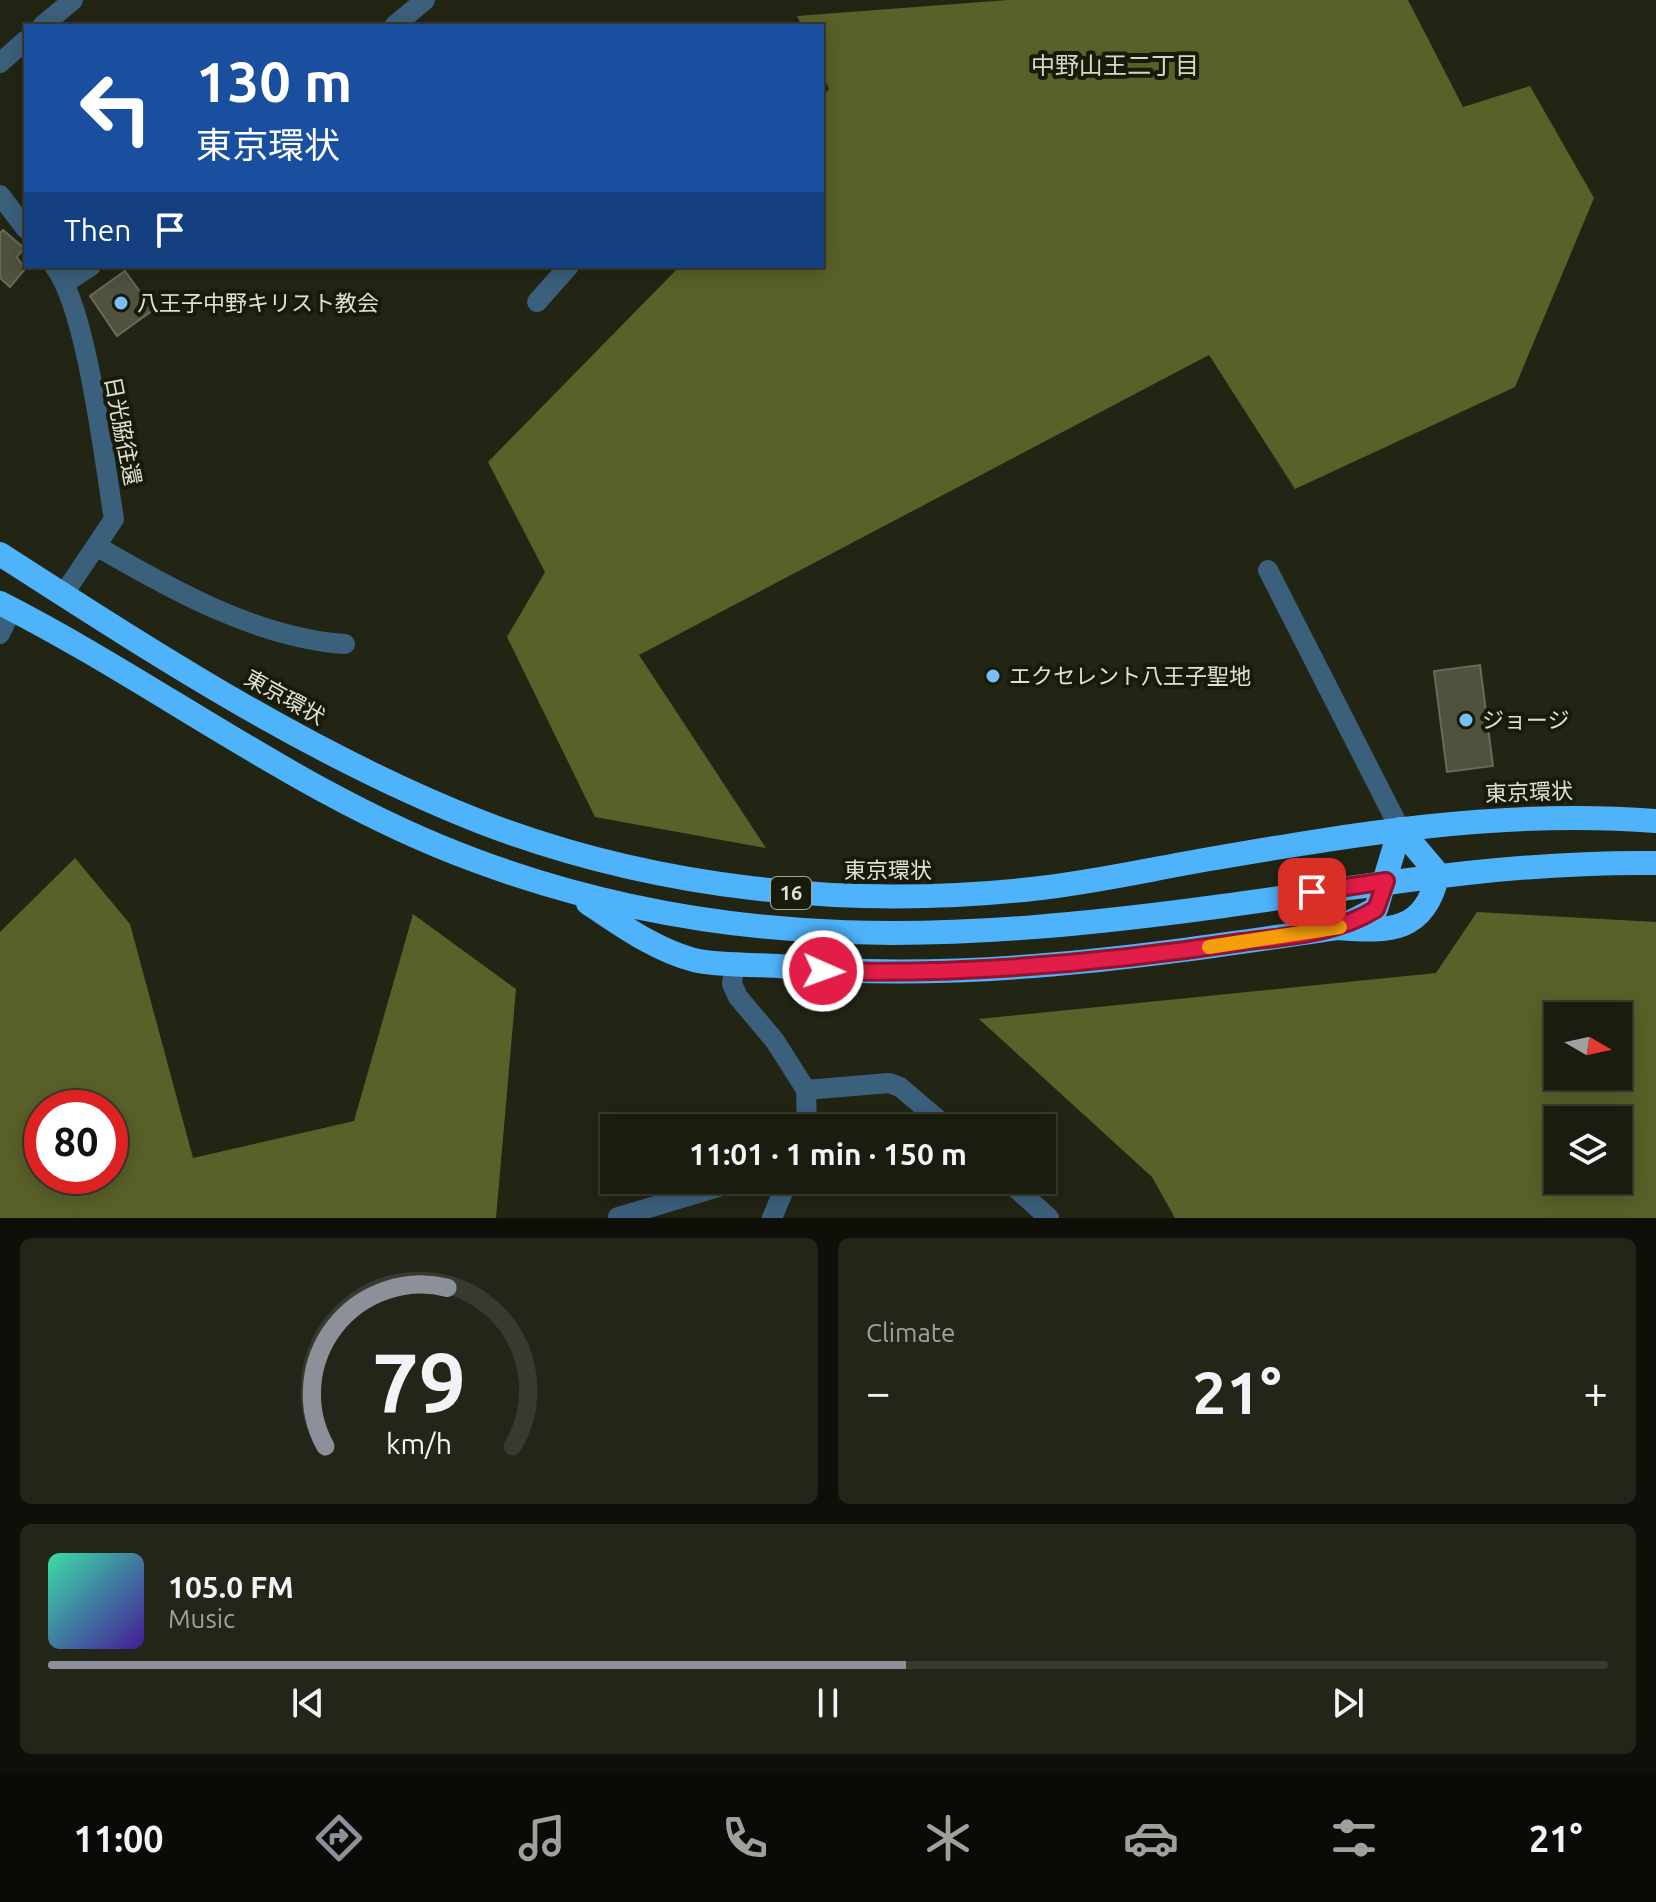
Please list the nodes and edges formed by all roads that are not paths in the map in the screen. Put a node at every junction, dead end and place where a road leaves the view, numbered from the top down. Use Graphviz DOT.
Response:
graph roads {
  1 [pos="73,0"];
  2 [pos="425,0"];
  3 [pos="44,24"];
  4 [pos="403,24"];
  5 [pos="24,42"];
  6 [pos="0,63"];
  7 [pos="0,195"];
  8 [pos="24,226"];
  9 [pos="83,268"];
  10 [pos="567,268"];
  11 [pos="60,274"];
  12 [pos="537,302"];
  13 [pos="98,547"];
  14 [pos="0,554"];
  15 [pos="1268,570"];
  16 [pos="63,595"];
  17 [pos="6,606"];
  18 [pos="0,634"];
  19 [pos="345,644"];
  20 [pos="1656,821"];
  21 [pos="1400,829"];
  22 [pos="1656,863"];
  23 [pos="1438,874"];
  24 [pos="1386,881"];
  25 [pos="573,892"];
  26 [pos="1338,928"];
  27 [pos="735,962"];
  28 [pos="806,1090"];
  29 [pos="807,1114"];
  30 [pos="932,1114"];
  31 [pos="695,1194"];
  32 [pos="782,1194"];
  33 [pos="1022,1194"];
  34 [pos="618,1217"];
  35 [pos="772,1218"];
  36 [pos="1049,1218"];
  1 -- 3 [label="street"];
  2 -- 4 [label="street"];
  5 -- 6 [label="street"];
  7 -- 8 [label="street"];
  9 -- 11 [label="street"];
  10 -- 12 [label="street"];
  11 -- 13 [label="street, 日光脇往還"];
  13 -- 16 [label="street, 日光脇往還"];
  13 -- 19 [label="street"];
  14 -- 16 [label="highway, 東京環状 / 16"];
  15 -- 21 [label="street"];
  16 -- 21 [label="highway, 東京環状 / 16"];
  17 -- 18 [label="street"];
  17 -- 25 [label="highway, 16"];
  20 -- 21 [label="highway, 東京環状 / 16"];
  21 -- 23 [label="highway"];
  21 -- 24 [label="highway"];
  22 -- 23 [label="highway, 16"];
  23 -- 24 [label="highway, 16"];
  23 -- 26 [label="highway"];
  24 -- 25 [label="highway, 16"];
  24 -- 26 [label="highway"];
  25 -- 27 [label="highway"];
  26 -- 27 [label="highway"];
  27 -- 28 [label="street"];
  28 -- 29 [label="street"];
  28 -- 30 [label="street"];
  31 -- 34 [label="street"];
  32 -- 35 [label="street"];
  33 -- 36 [label="street"];
}
